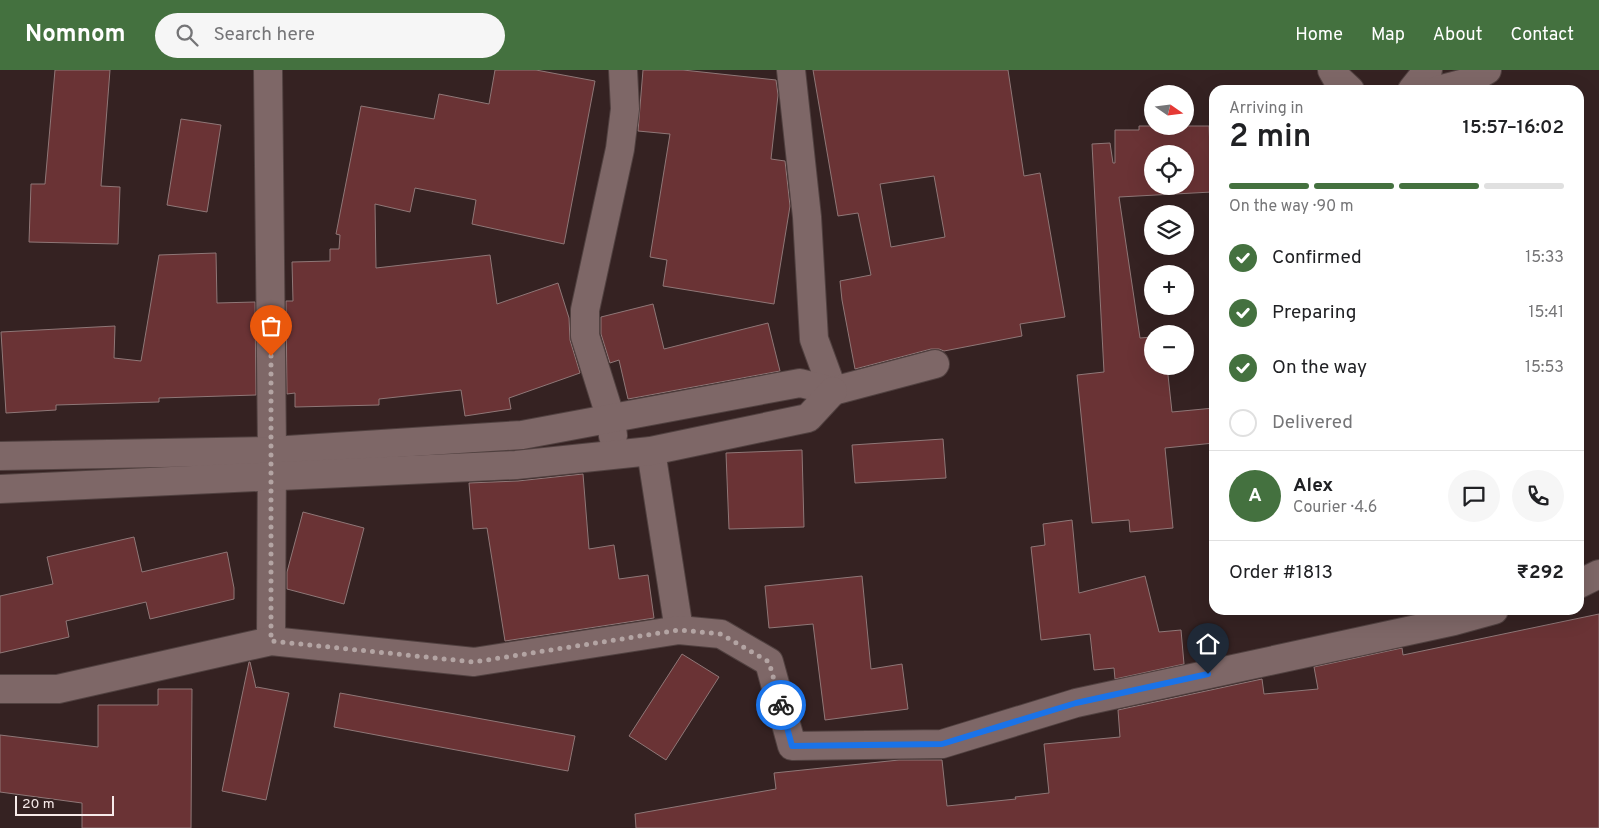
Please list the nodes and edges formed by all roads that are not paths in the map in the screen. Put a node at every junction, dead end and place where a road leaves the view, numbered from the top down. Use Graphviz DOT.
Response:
graph roads {
  1 [pos="268,70"];
  2 [pos="623,70"];
  3 [pos="791,70"];
  4 [pos="1332,70"];
  5 [pos="1428,70"];
  6 [pos="1487,70"];
  7 [pos="1345,85"];
  8 [pos="1416,85"];
  9 [pos="1457,85"];
  10 [pos="935,364"];
  11 [pos="833,390"];
  12 [pos="611,419"];
  13 [pos="652,451"];
  14 [pos="616,455"];
  15 [pos="0,456"];
  16 [pos="272,464"];
  17 [pos="0,489"];
  18 [pos="1599,574"];
  19 [pos="1584,582"];
  20 [pos="1452,616"];
  21 [pos="679,630"];
  22 [pos="271,641"];
  23 [pos="0,689"];
  1 -- 16 [label="street"];
  2 -- 12 [label="street"];
  3 -- 11 [label="street"];
  4 -- 7 [label="street"];
  5 -- 8 [label="street"];
  6 -- 9 [label="street"];
  10 -- 11 [label="street"];
  11 -- 12 [label="street"];
  11 -- 13 [label="street"];
  12 -- 14 [label="street"];
  12 -- 16 [label="street"];
  13 -- 14 [label="street"];
  13 -- 21 [label="street"];
  14 -- 16 [label="street"];
  15 -- 16 [label="street"];
  16 -- 17 [label="street"];
  16 -- 22 [label="street"];
  18 -- 19 [label="street"];
  20 -- 21 [label="street"];
  21 -- 22 [label="street"];
  22 -- 23 [label="street"];
}
